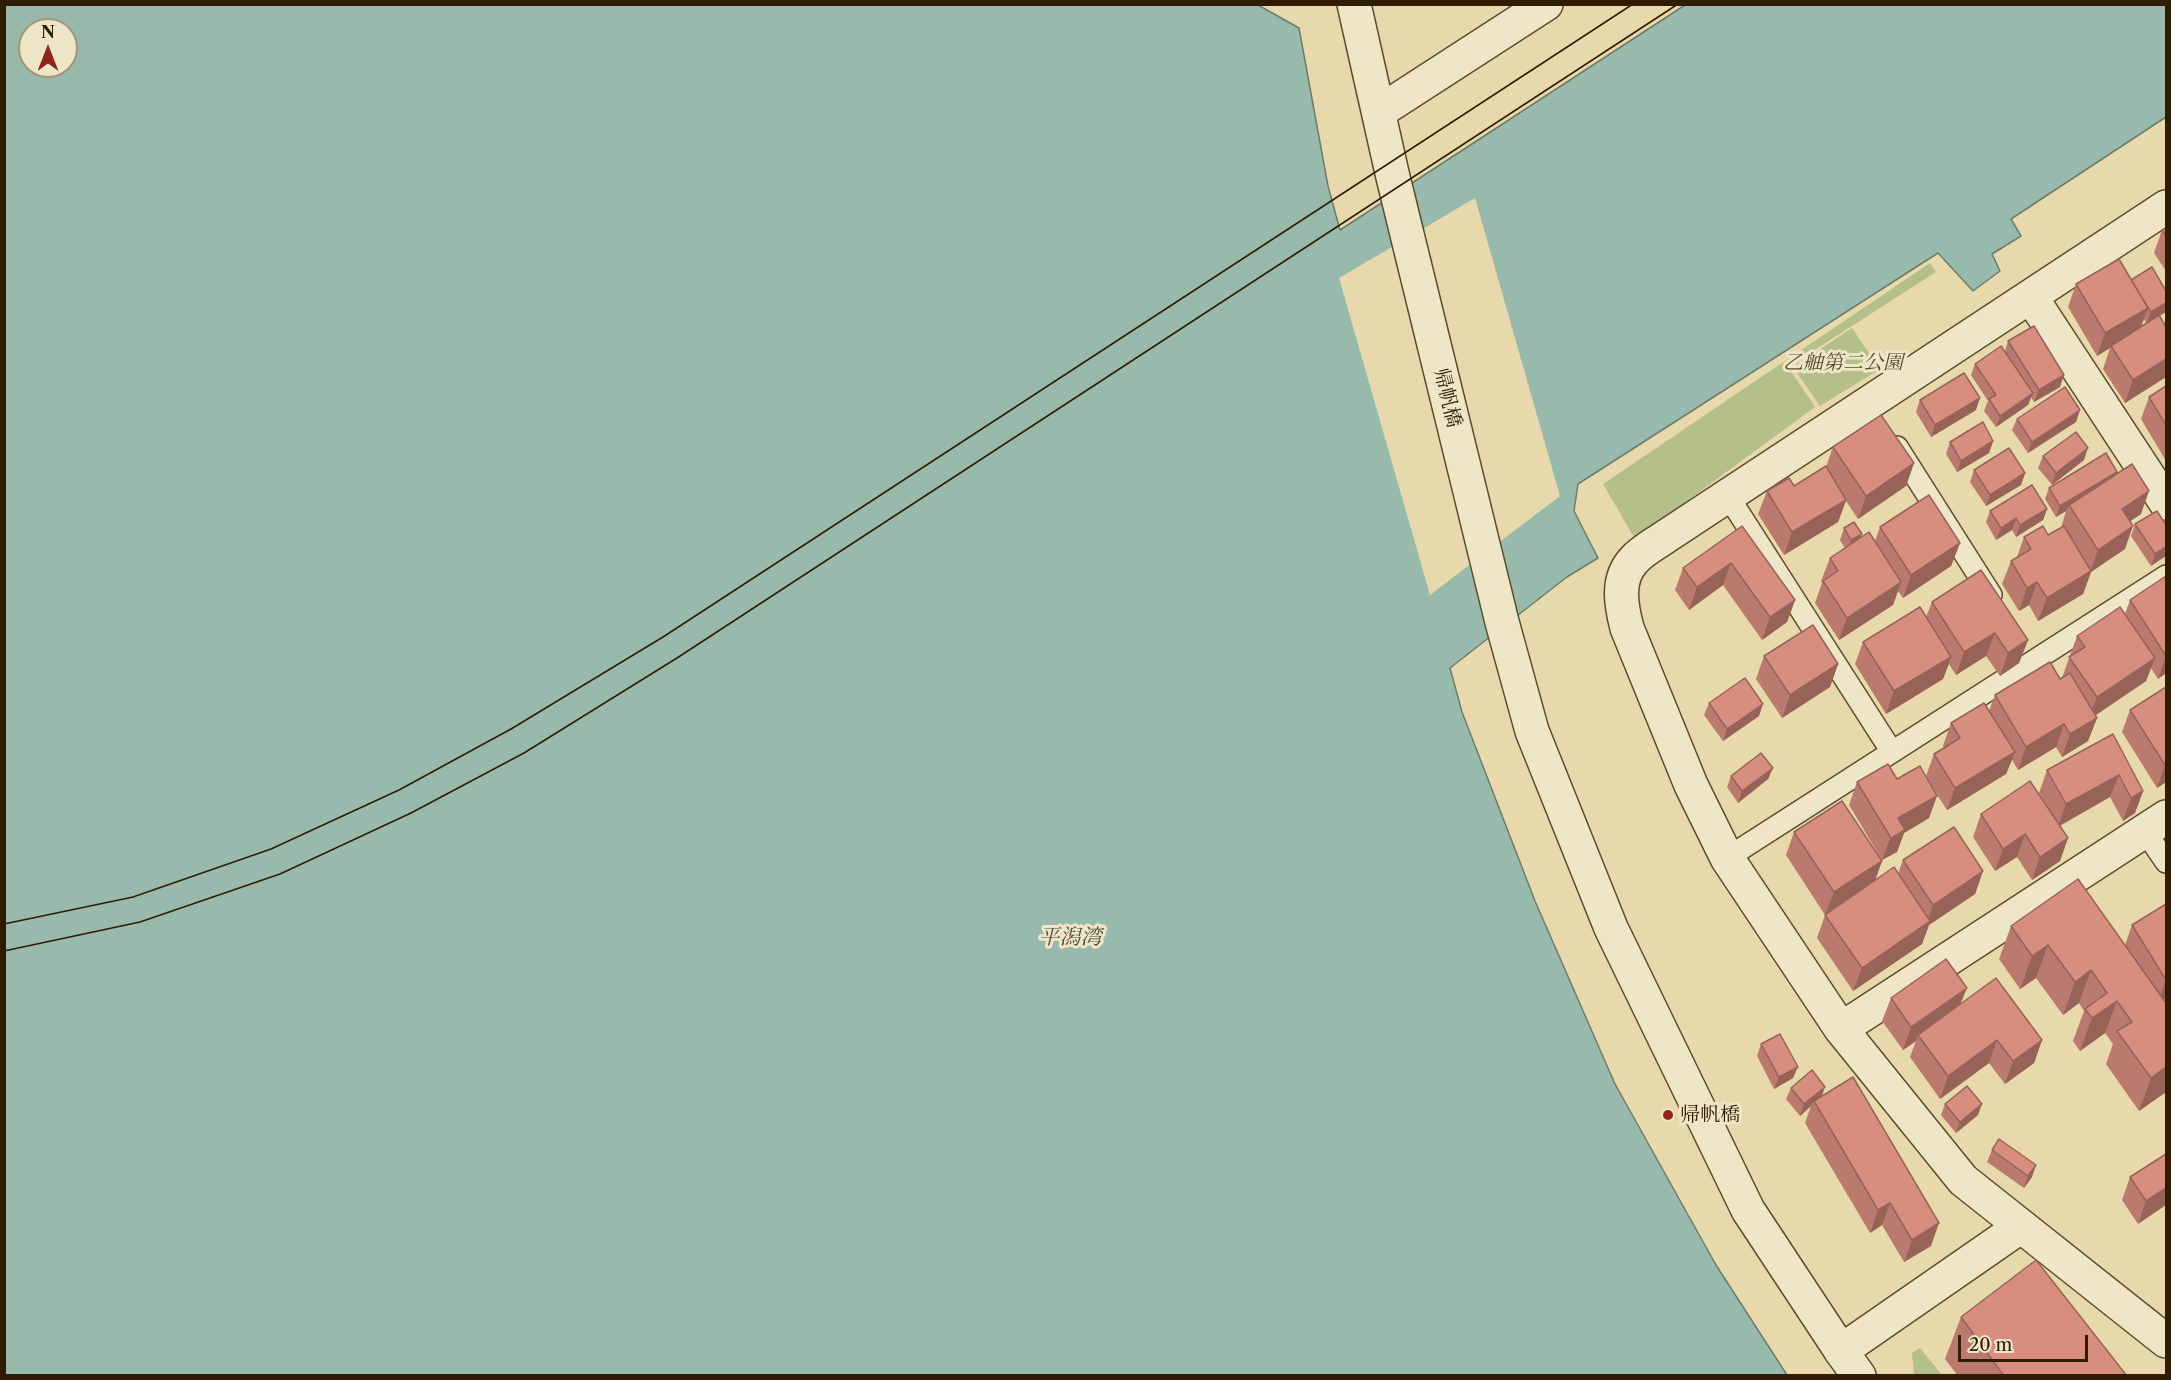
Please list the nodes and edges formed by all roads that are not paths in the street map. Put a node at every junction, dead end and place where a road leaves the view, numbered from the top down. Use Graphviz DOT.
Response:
graph roads {
  1 [pos="1354,4"];
  2 [pos="1546,4"];
  3 [pos="1379,112"];
  4 [pos="2166,207"];
  5 [pos="2031,297"];
  6 [pos="1879,420"];
  7 [pos="1728,495"];
  8 [pos="2166,503"];
  9 [pos="2166,576"];
  10 [pos="2001,612"];
  11 [pos="2020,642"];
  12 [pos="2033,661"];
  13 [pos="1892,752"];
  14 [pos="2156,824"];
  15 [pos="1727,858"];
  16 [pos="2166,862"];
  17 [pos="1841,1029"];
  18 [pos="2020,1227"];
  19 [pos="2166,1341"];
  20 [pos="1850,1363"];
  1 -- 3 [label="street, 帰帆橋"];
  2 -- 3 [label="street"];
  3 -- 20 [label="street, 帰帆橋"];
  4 -- 5 [label="street"];
  5 -- 6 [label="street"];
  5 -- 8 [label="street"];
  6 -- 7 [label="street"];
  6 -- 10 [label="lane"];
  7 -- 13 [label="lane"];
  7 -- 15 [label="street"];
  9 -- 12 [label="lane"];
  11 -- 12 [label="lane"];
  12 -- 13 [label="lane"];
  13 -- 15 [label="lane"];
  14 -- 16 [label="lane"];
  14 -- 17 [label="street"];
  15 -- 17 [label="street"];
  17 -- 18 [label="street"];
  18 -- 19 [label="street"];
  18 -- 20 [label="street"];
}
